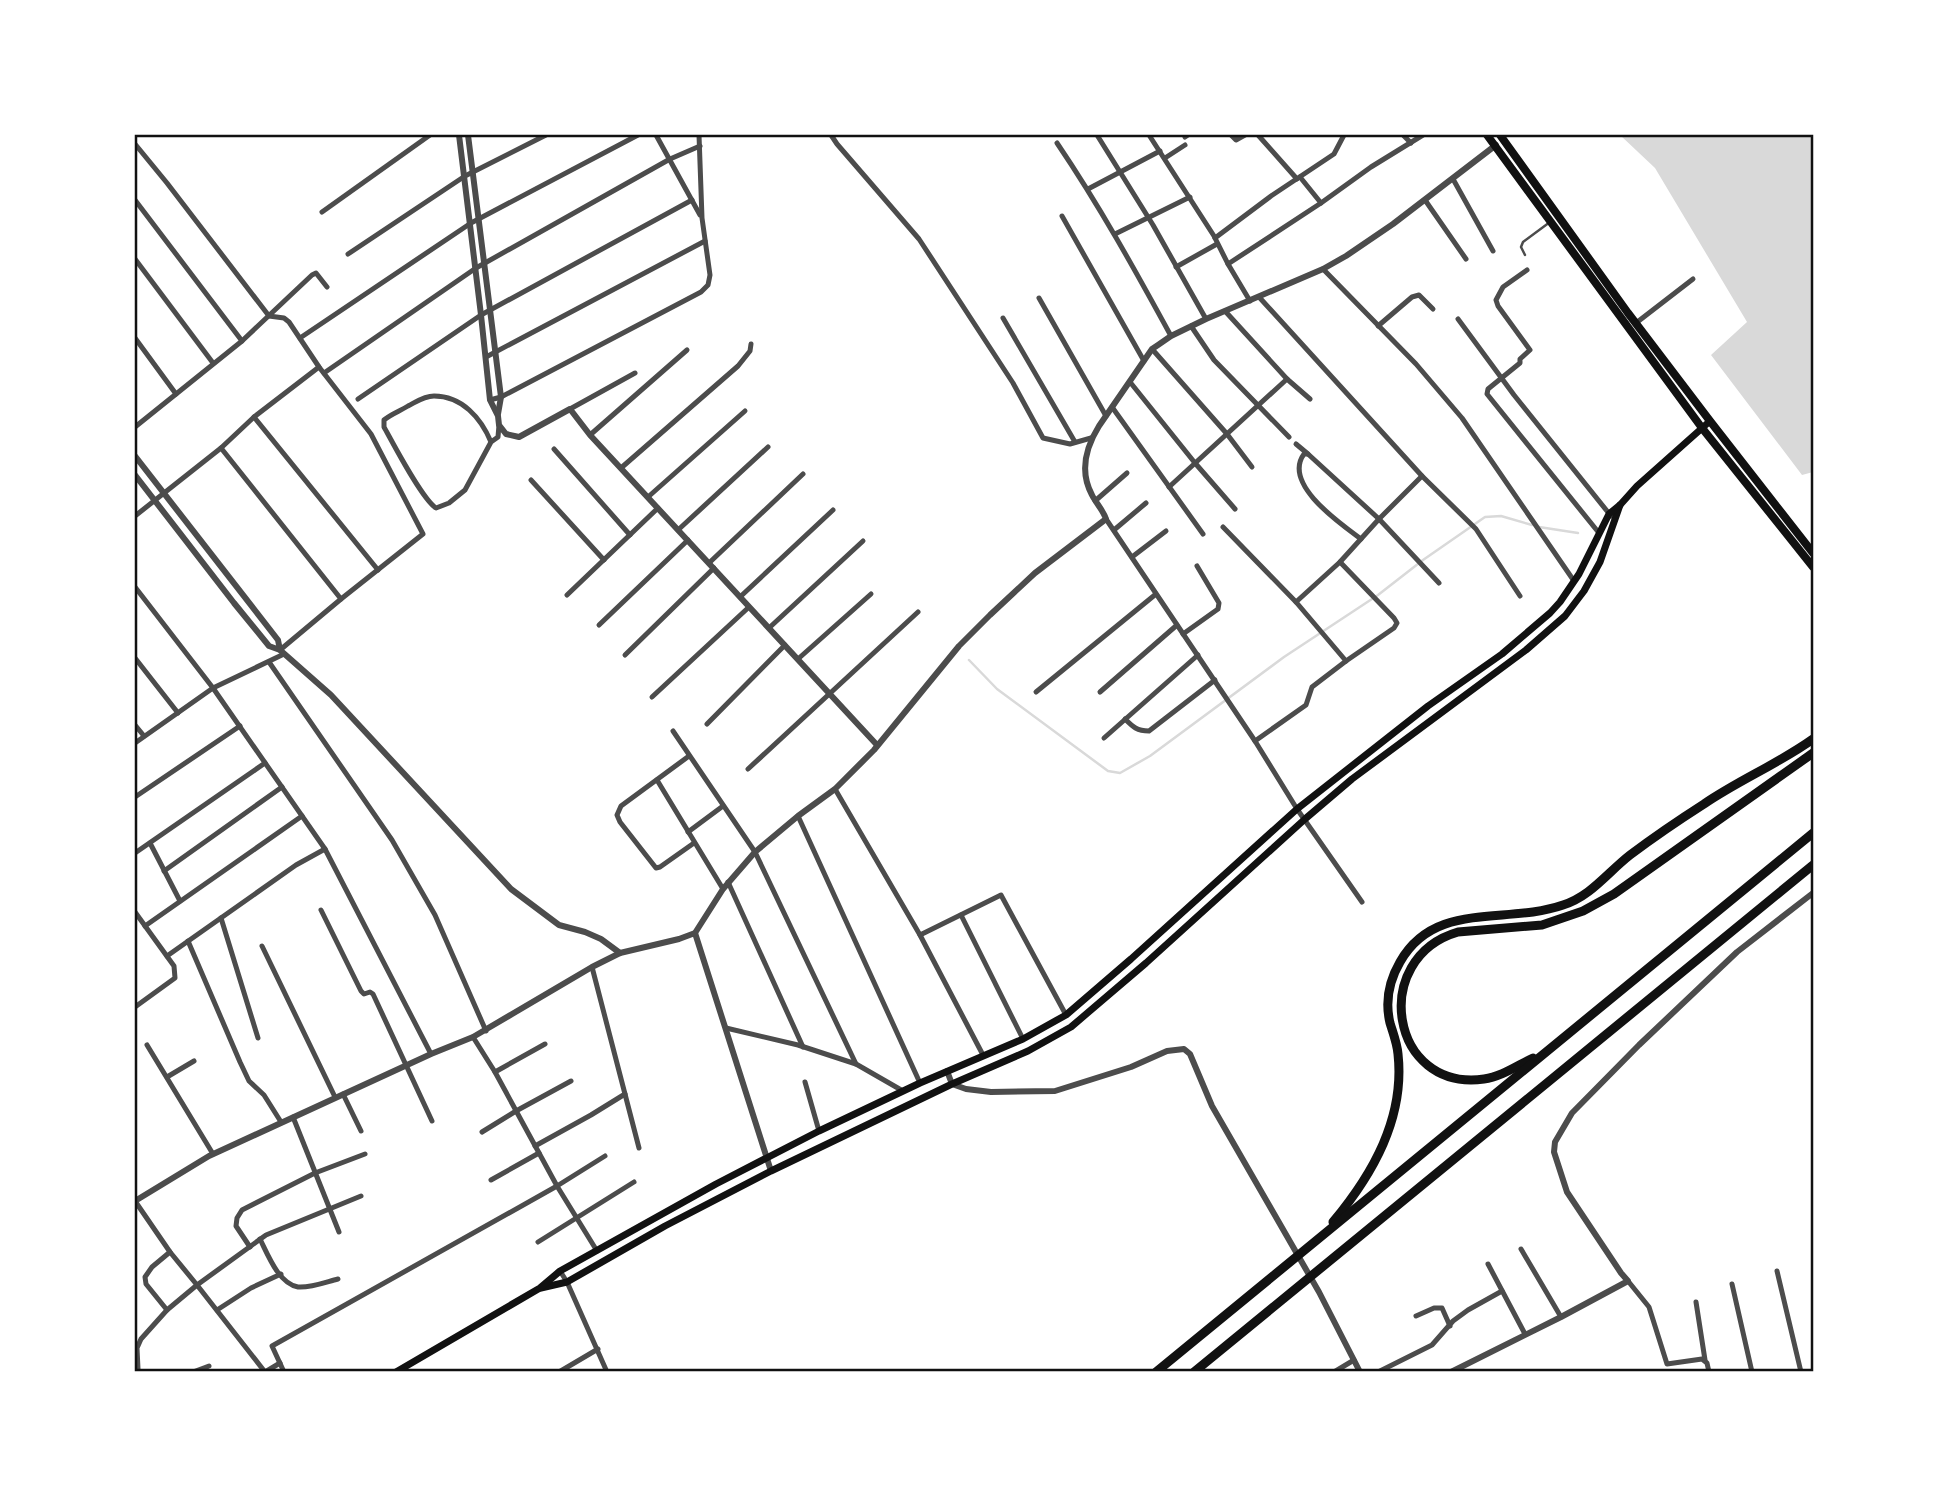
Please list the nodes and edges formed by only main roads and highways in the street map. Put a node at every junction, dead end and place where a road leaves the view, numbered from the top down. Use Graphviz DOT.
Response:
graph roads {
  1 [pos="1487,135"];
  2 [pos="1502,137"];
  3 [pos="1710,421"];
  4 [pos="1702,428"];
  5 [pos="1619,505"];
  6 [pos="1813,553"];
  7 [pos="1813,567"];
  8 [pos="1813,739"];
  9 [pos="1813,752"];
  10 [pos="1813,833"];
  11 [pos="1813,865"];
  12 [pos="1548,1051"];
  13 [pos="1318,1239"];
  14 [pos="540,1288"];
  15 [pos="400,1371"];
  16 [pos="1156,1372"];
  17 [pos="1194,1372"];
  1 -- 4 [label="main road"];
  2 -- 3 [label="main road"];
  3 -- 4 [label="main road"];
  3 -- 6 [label="main road"];
  4 -- 5 [label="main road"];
  4 -- 7 [label="main road"];
  5 -- 14 [label="main road"];
  5 -- 14 [label="main road"];
  8 -- 13 [label="highway"];
  9 -- 12 [label="highway"];
  10 -- 12 [label="highway"];
  11 -- 17 [label="highway"];
  12 -- 13 [label="highway"];
  13 -- 16 [label="highway"];
  14 -- 15 [label="main road"];
}
